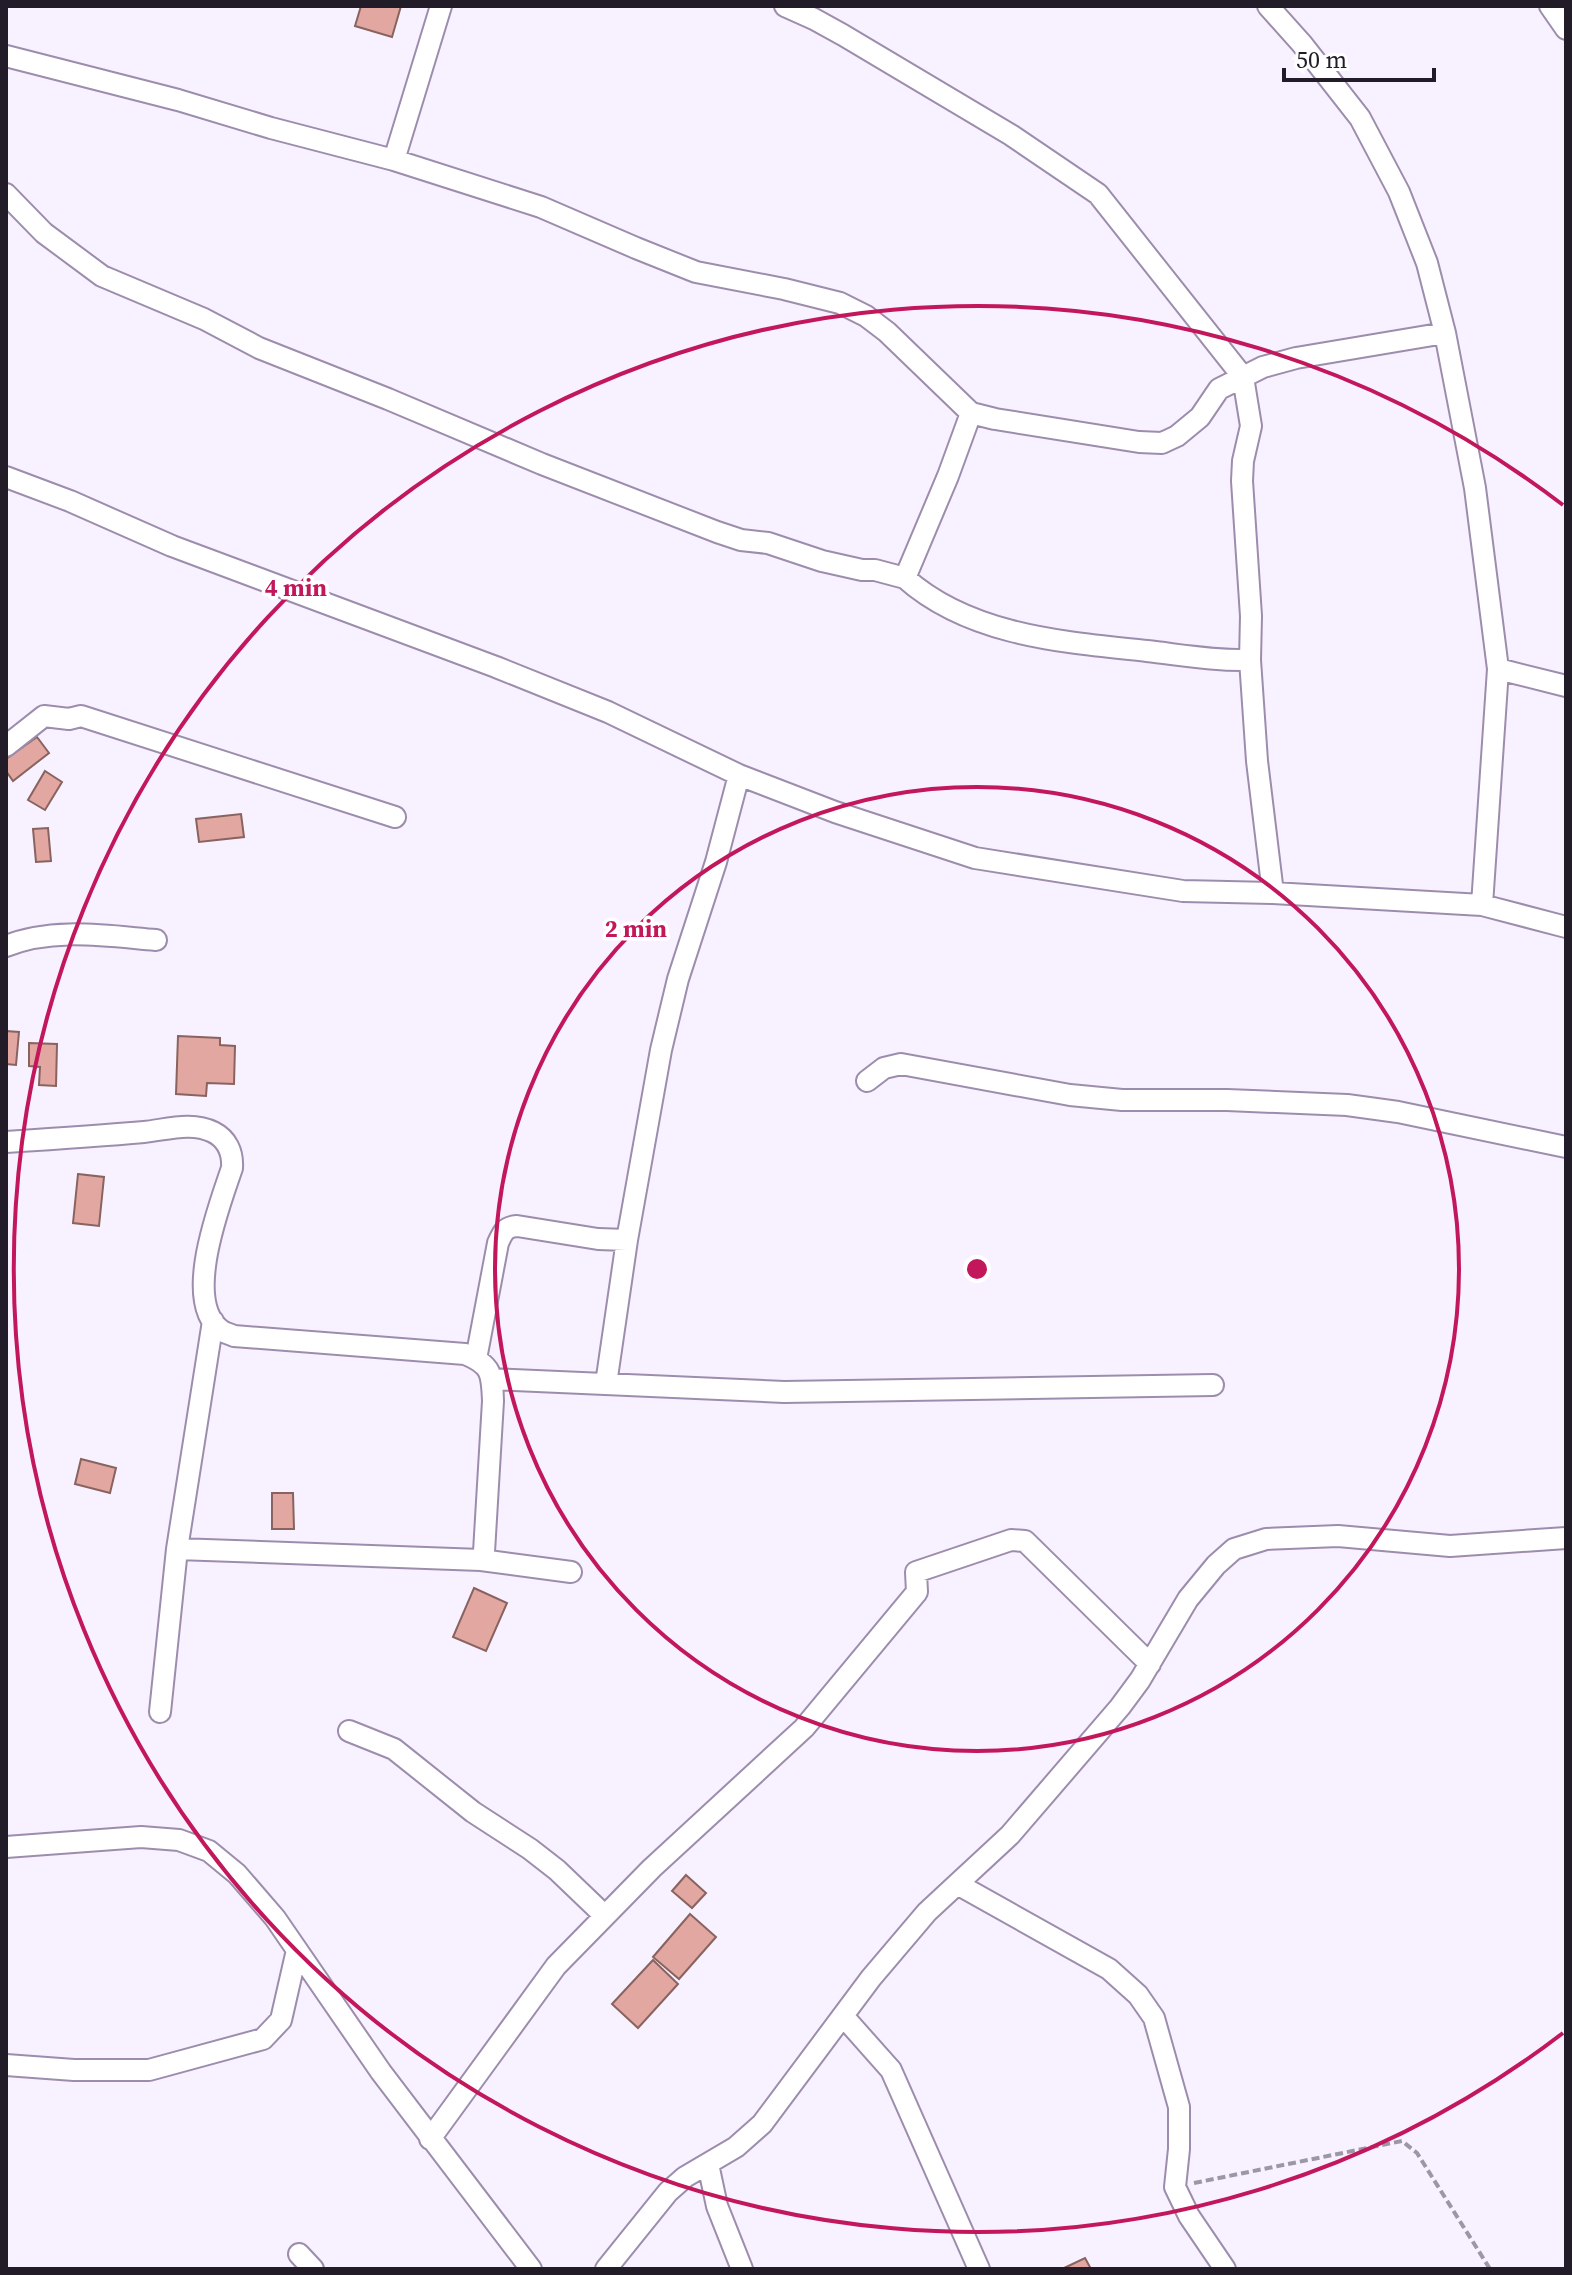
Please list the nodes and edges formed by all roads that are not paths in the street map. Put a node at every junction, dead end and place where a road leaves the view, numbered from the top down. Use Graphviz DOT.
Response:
graph roads {
  1 [pos="441,6"];
  2 [pos="785,6"];
  3 [pos="1268,6"];
  4 [pos="1550,6"];
  5 [pos="1566,29"];
  6 [pos="6,56"];
  7 [pos="394,160"];
  8 [pos="6,194"];
  9 [pos="1445,333"];
  10 [pos="1243,377"];
  11 [pos="971,413"];
  12 [pos="6,477"];
  13 [pos="905,578"];
  14 [pos="1250,660"];
  15 [pos="1498,669"];
  16 [pos="1566,686"];
  17 [pos="6,746"];
  18 [pos="739,775"];
  19 [pos="395,817"];
  20 [pos="1273,893"];
  21 [pos="1482,905"];
  22 [pos="1566,927"];
  23 [pos="156,940"];
  24 [pos="6,945"];
  25 [pos="867,1081"];
  26 [pos="6,1142"];
  27 [pos="1566,1147"];
  28 [pos="627,1240"];
  29 [pos="213,1321"];
  30 [pos="476,1359"];
  31 [pos="492,1379"];
  32 [pos="606,1384"];
  33 [pos="1213,1385"];
  34 [pos="1566,1538"];
  35 [pos="177,1549"];
  36 [pos="481,1560"];
  37 [pos="571,1572"];
  38 [pos="1150,1664"];
  39 [pos="160,1712"];
  40 [pos="349,1731"];
  41 [pos="6,1847"];
  42 [pos="959,1885"];
  43 [pos="604,1915"];
  44 [pos="297,1950"];
  45 [pos="843,2016"];
  46 [pos="6,2065"];
  47 [pos="430,2139"];
  48 [pos="708,2164"];
  49 [pos="531,2269"];
  50 [pos="606,2269"];
  51 [pos="742,2269"];
  52 [pos="979,2269"];
  53 [pos="1225,2269"];
  1 -- 7 [label="street"];
  2 -- 10 [label="street"];
  3 -- 9 [label="street"];
  4 -- 5 [label="street"];
  6 -- 7 [label="street"];
  7 -- 11 [label="street"];
  8 -- 13 [label="street"];
  9 -- 10 [label="street"];
  9 -- 15 [label="street"];
  10 -- 11 [label="street"];
  10 -- 14 [label="street"];
  11 -- 13 [label="street"];
  12 -- 18 [label="street"];
  13 -- 14 [label="street"];
  14 -- 20 [label="street"];
  15 -- 16 [label="street"];
  15 -- 21 [label="street"];
  17 -- 19 [label="street"];
  18 -- 20 [label="street"];
  18 -- 28 [label="street"];
  20 -- 21 [label="street"];
  21 -- 22 [label="street"];
  23 -- 24 [label="street"];
  25 -- 27 [label="street"];
  26 -- 29 [label="street"];
  28 -- 30 [label="street"];
  28 -- 32 [label="street"];
  29 -- 30 [label="street"];
  29 -- 35 [label="street"];
  30 -- 31 [label="street"];
  31 -- 32 [label="street"];
  31 -- 36 [label="street"];
  32 -- 33 [label="street"];
  34 -- 38 [label="street"];
  35 -- 36 [label="street"];
  35 -- 39 [label="street"];
  36 -- 37 [label="street"];
  38 -- 42 [label="street"];
  38 -- 43 [label="street"];
  40 -- 43 [label="street"];
  41 -- 44 [label="street"];
  42 -- 45 [label="street"];
  42 -- 53 [label="street"];
  43 -- 47 [label="street"];
  44 -- 46 [label="street"];
  44 -- 47 [label="street"];
  45 -- 48 [label="street"];
  45 -- 52 [label="street"];
  47 -- 49 [label="street"];
  48 -- 50 [label="street"];
  48 -- 51 [label="street"];
}
